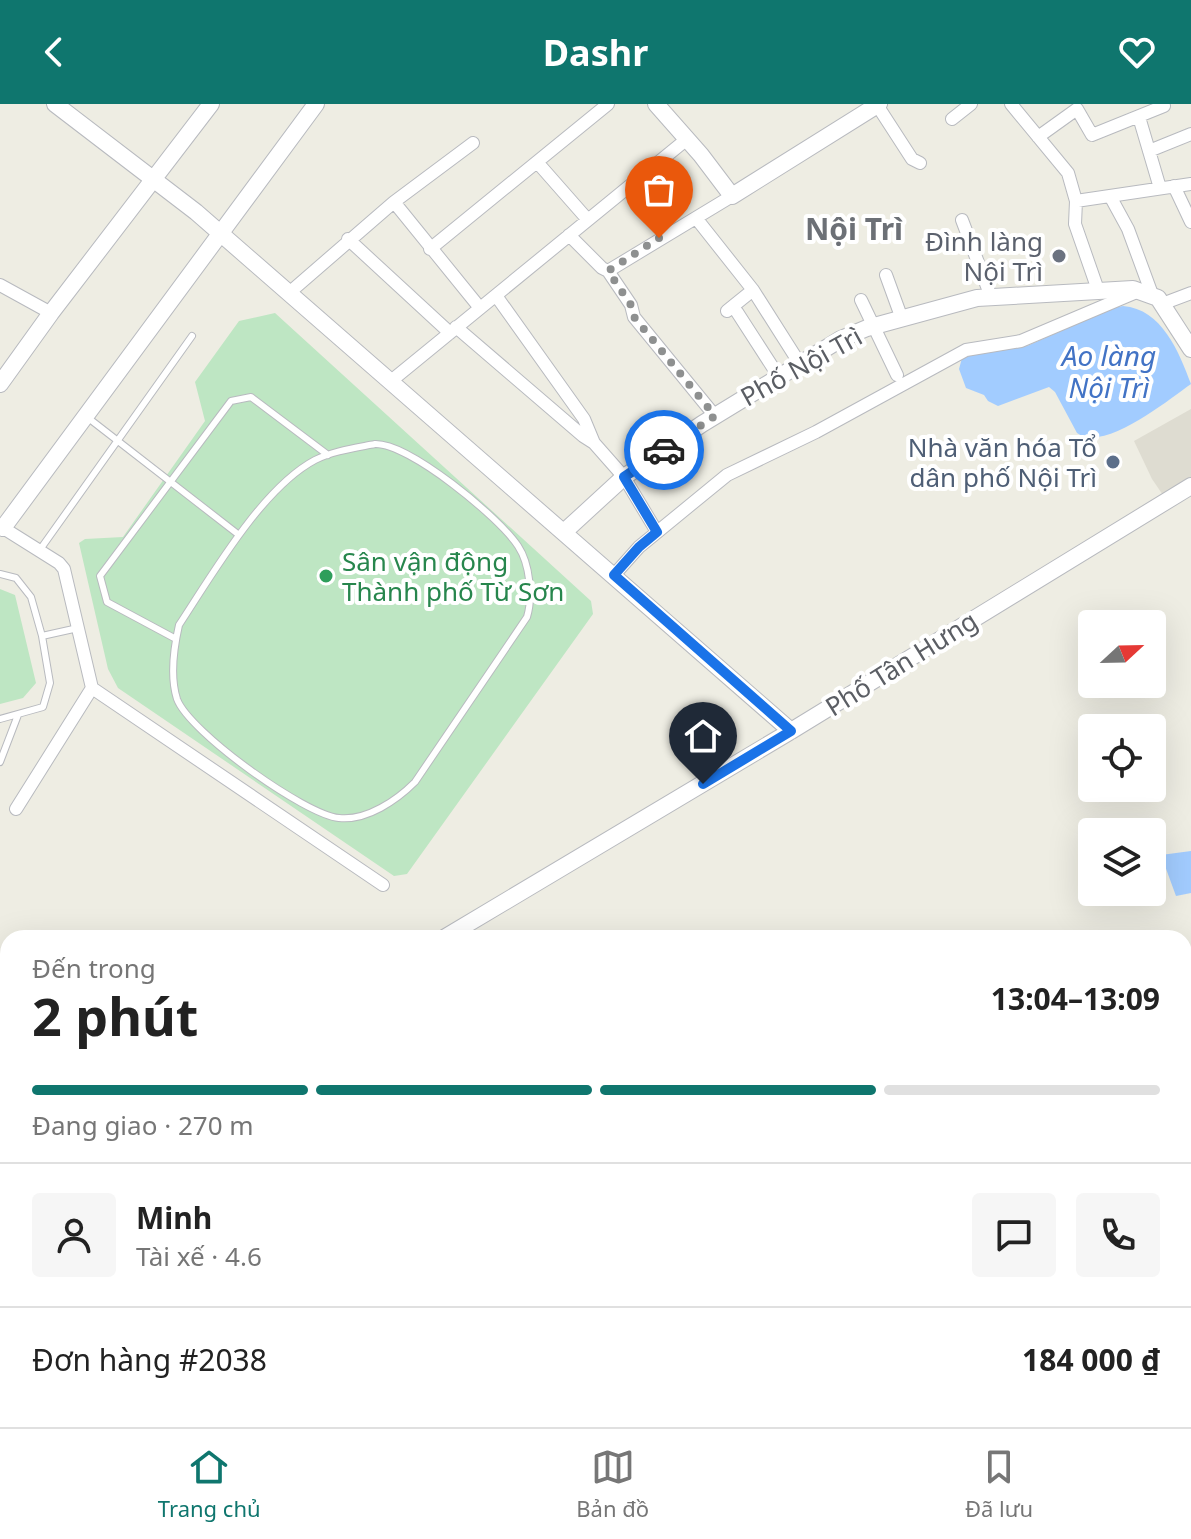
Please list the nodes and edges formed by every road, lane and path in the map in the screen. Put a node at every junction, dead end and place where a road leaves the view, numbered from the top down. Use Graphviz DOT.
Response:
graph roads {
  1 [pos="55,104"];
  2 [pos="211,104"];
  3 [pos="316,104"];
  4 [pos="608,104"];
  5 [pos="656,104"];
  6 [pos="878,104"];
  7 [pos="971,104"];
  8 [pos="1011,104"];
  9 [pos="1164,106"];
  10 [pos="1139,117"];
  11 [pos="952,119"];
  12 [pos="1191,134"];
  13 [pos="1038,137"];
  14 [pos="687,139"];
  15 [pos="473,143"];
  16 [pos="1149,151"];
  17 [pos="537,162"];
  18 [pos="920,163"];
  19 [pos="152,179"];
  20 [pos="1191,184"];
  21 [pos="1174,186"];
  22 [pos="1160,188"];
  23 [pos="732,196"];
  24 [pos="1110,196"];
  25 [pos="1076,201"];
  26 [pos="394,202"];
  27 [pos="696,218"];
  28 [pos="588,220"];
  29 [pos="962,220"];
  30 [pos="1191,222"];
  31 [pos="220,233"];
  32 [pos="569,235"];
  33 [pos="348,239"];
  34 [pos="430,249"];
  35 [pos="608,271"];
  36 [pos="886,275"];
  37 [pos="0,285"];
  38 [pos="753,290"];
  39 [pos="1098,290"];
  40 [pos="289,293"];
  41 [pos="1191,293"];
  42 [pos="497,297"];
  43 [pos="991,297"];
  44 [pos="1151,297"];
  45 [pos="861,300"];
  46 [pos="480,308"];
  47 [pos="51,313"];
  48 [pos="902,319"];
  49 [pos="873,327"];
  50 [pos="453,330"];
  51 [pos="192,336"];
  52 [pos="1191,349"];
  53 [pos="800,364"];
  54 [pos="897,375"];
  55 [pos="779,377"];
  56 [pos="391,381"];
  57 [pos="0,384"];
  58 [pos="84,416"];
  59 [pos="715,416"];
  60 [pos="117,441"];
  61 [pos="594,443"];
  62 [pos="328,455"];
  63 [pos="624,477"];
  64 [pos="170,482"];
  65 [pos="1191,486"];
  66 [pos="1,529"];
  67 [pos="564,532"];
  68 [pos="657,532"];
  69 [pos="239,535"];
  70 [pos="39,551"];
  71 [pos="0,574"];
  72 [pos="614,575"];
  73 [pos="78,628"];
  74 [pos="42,636"];
  75 [pos="176,639"];
  76 [pos="92,688"];
  77 [pos="18,715"];
  78 [pos="0,719"];
  79 [pos="791,731"];
  80 [pos="0,762"];
  81 [pos="16,809"];
  82 [pos="383,885"];
  83 [pos="457,930"];
  1 -- 19 [label="street"];
  2 -- 19 [label="street"];
  3 -- 31 [label="street"];
  4 -- 17 [label="street"];
  5 -- 14 [label="street"];
  6 -- 18 [label="street"];
  6 -- 23 [label="street"];
  7 -- 11 [label="street"];
  8 -- 13 [label="street"];
  9 -- 10 [label="street"];
  10 -- 13 [label="street"];
  10 -- 16 [label="street"];
  12 -- 16 [label="street"];
  13 -- 25 [label="street"];
  14 -- 23 [label="street"];
  14 -- 28 [label="street"];
  15 -- 26 [label="street"];
  16 -- 22 [label="street"];
  17 -- 28 [label="street"];
  17 -- 34 [label="street"];
  19 -- 31 [label="street"];
  19 -- 47 [label="street"];
  20 -- 21 [label="street"];
  21 -- 22 [label="street"];
  21 -- 30 [label="street"];
  22 -- 24 [label="street"];
  23 -- 27 [label="street"];
  24 -- 25 [label="street"];
  24 -- 44 [label="street"];
  25 -- 39 [label="street"];
  26 -- 33 [label="street"];
  26 -- 34 [label="street"];
  27 -- 35 [label="street"];
  27 -- 38 [label="street"];
  28 -- 32 [label="street"];
  29 -- 43 [label="street"];
  31 -- 40 [label="street"];
  31 -- 58 [label="street"];
  32 -- 35 [label="street"];
  32 -- 42 [label="street"];
  33 -- 40 [label="street"];
  33 -- 50 [label="street"];
  34 -- 46 [label="street"];
  35 -- 59 [label="street"];
  36 -- 48 [label="street"];
  37 -- 47 [label="street"];
  38 -- 53 [label="street"];
  38 -- 55 [label="street"];
  39 -- 43 [label="street, Phố Nội Trì"];
  39 -- 44 [label="street, Phố Nội Trì"];
  40 -- 56 [label="street"];
  41 -- 44 [label="street"];
  42 -- 46 [label="street"];
  42 -- 61 [label="street"];
  43 -- 48 [label="street, Phố Nội Trì"];
  44 -- 52 [label="street"];
  44 -- 68 [label="street"];
  45 -- 49 [label="street"];
  46 -- 50 [label="street"];
  47 -- 57 [label="street"];
  48 -- 49 [label="street, Phố Nội Trì"];
  49 -- 53 [label="street, Phố Nội Trì"];
  49 -- 54 [label="street"];
  50 -- 56 [label="street"];
  50 -- 61 [label="street"];
  51 -- 60 [label="lane"];
  53 -- 55 [label="street, Phố Nội Trì"];
  55 -- 59 [label="street, Phố Nội Trì"];
  56 -- 67 [label="street"];
  58 -- 60 [label="lane"];
  58 -- 66 [label="street"];
  59 -- 63 [label="street, Phố Nội Trì"];
  60 -- 64 [label="lane"];
  60 -- 70 [label="lane"];
  61 -- 63 [label="street"];
  62 -- 64 [label="lane"];
  62 -- 69 [label="lane"];
  62 -- 75 [label="lane"];
  63 -- 67 [label="street, Phố Nội Trì"];
  63 -- 68 [label="street"];
  64 -- 69 [label="lane"];
  64 -- 75 [label="lane"];
  65 -- 79 [label="street, Phố Tân Hưng"];
  66 -- 70 [label="street"];
  67 -- 72 [label="street"];
  68 -- 72 [label="street"];
  69 -- 75 [label="lane"];
  70 -- 73 [label="street"];
  71 -- 74 [label="lane"];
  72 -- 79 [label="street"];
  73 -- 74 [label="lane"];
  73 -- 76 [label="street"];
  74 -- 77 [label="lane"];
  76 -- 81 [label="street"];
  76 -- 82 [label="street"];
  77 -- 78 [label="lane"];
  77 -- 80 [label="lane"];
  79 -- 83 [label="street, Phố Tân Hưng"];
}
